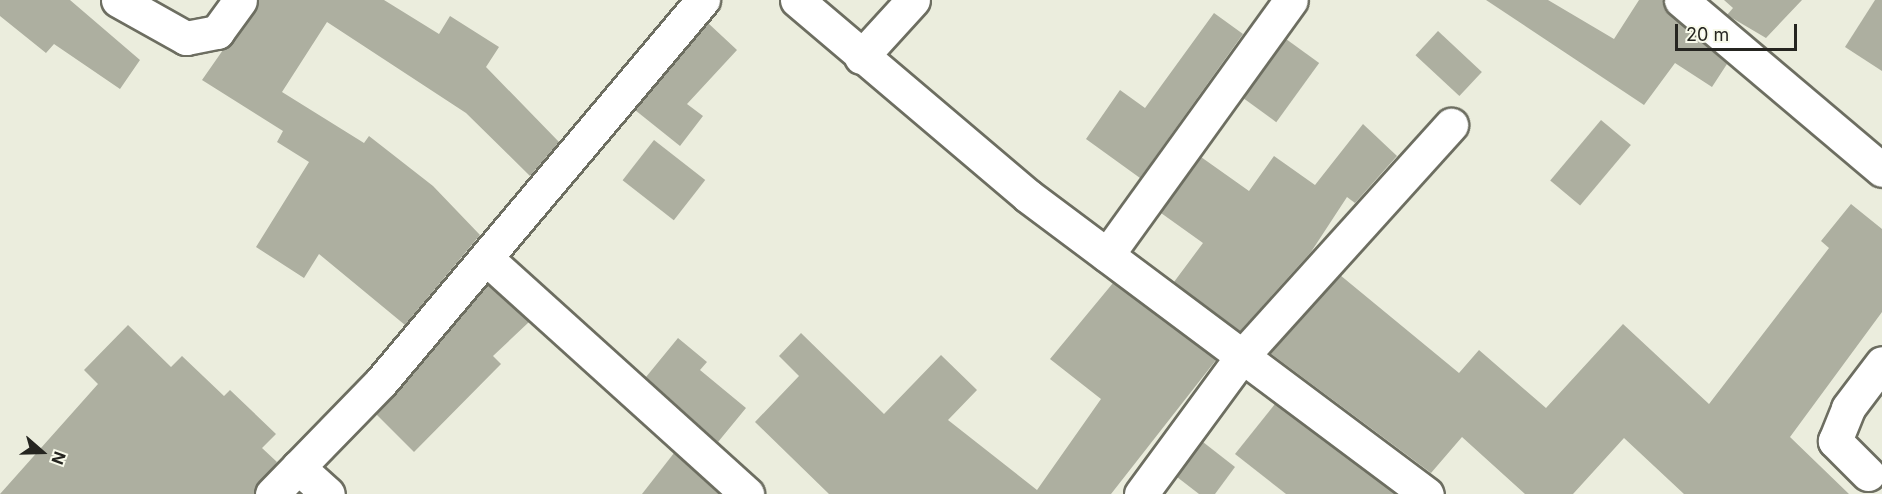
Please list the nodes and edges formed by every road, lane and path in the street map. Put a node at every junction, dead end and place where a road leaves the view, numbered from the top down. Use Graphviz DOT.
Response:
graph roads {
  1 [pos="118,0"];
  2 [pos="240,0"];
  3 [pos="703,0"];
  4 [pos="796,0"];
  5 [pos="913,0"];
  6 [pos="1291,0"];
  7 [pos="1681,0"];
  8 [pos="861,57"];
  9 [pos="1451,124"];
  10 [pos="1882,170"];
  11 [pos="1107,255"];
  12 [pos="486,258"];
  13 [pos="1244,354"];
  14 [pos="1882,363"];
  15 [pos="298,467"];
  16 [pos="1866,484"];
  17 [pos="272,494"];
  18 [pos="328,494"];
  19 [pos="747,494"];
  20 [pos="1141,494"];
  21 [pos="1427,494"];
  1 -- 2 [label="street"];
  3 -- 12 [label="street"];
  4 -- 8 [label="street"];
  5 -- 8 [label="street"];
  6 -- 11 [label="street"];
  7 -- 10 [label="street"];
  8 -- 11 [label="street"];
  9 -- 13 [label="street"];
  11 -- 13 [label="street"];
  12 -- 15 [label="street"];
  12 -- 19 [label="street"];
  13 -- 20 [label="street"];
  13 -- 21 [label="street"];
  14 -- 16 [label="street"];
  15 -- 17 [label="street"];
  15 -- 18 [label="street"];
}
